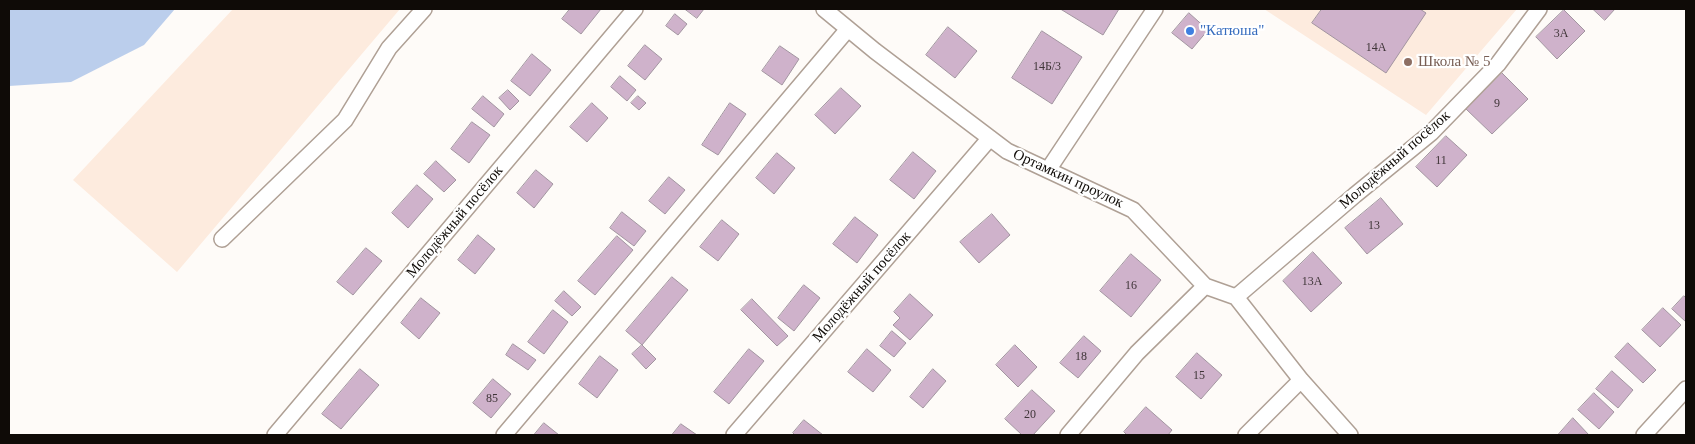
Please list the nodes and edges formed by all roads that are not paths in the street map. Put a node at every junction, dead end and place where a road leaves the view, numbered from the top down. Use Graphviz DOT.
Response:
graph roads {
  1 [pos="424,9"];
  2 [pos="635,9"];
  3 [pos="824,9"];
  4 [pos="1155,9"];
  5 [pos="1539,9"];
  6 [pos="848,29"];
  7 [pos="990,138"];
  8 [pos="1048,170"];
  9 [pos="222,239"];
  10 [pos="1205,286"];
  11 [pos="1236,297"];
  12 [pos="1301,380"];
  13 [pos="1686,389"];
  14 [pos="275,435"];
  15 [pos="504,435"];
  16 [pos="734,435"];
  17 [pos="1068,435"];
  18 [pos="1246,435"];
  19 [pos="1350,435"];
  20 [pos="1644,435"];
  1 -- 9 [label="street"];
  2 -- 14 [label="street, Молодёжный посёлок"];
  3 -- 6 [label="street, Ортамкин проулок"];
  4 -- 8 [label="street"];
  5 -- 11 [label="street, Молодёжный посёлок"];
  6 -- 7 [label="street, Ортамкин проулок"];
  6 -- 15 [label="street"];
  7 -- 8 [label="street, Ортамкин проулок"];
  7 -- 16 [label="street, Молодёжный посёлок"];
  8 -- 10 [label="street, Ортамкин проулок"];
  10 -- 11 [label="street, Ортамкин проулок"];
  10 -- 17 [label="street"];
  11 -- 12 [label="street"];
  12 -- 18 [label="street"];
  12 -- 19 [label="street"];
  13 -- 20 [label="street"];
}
